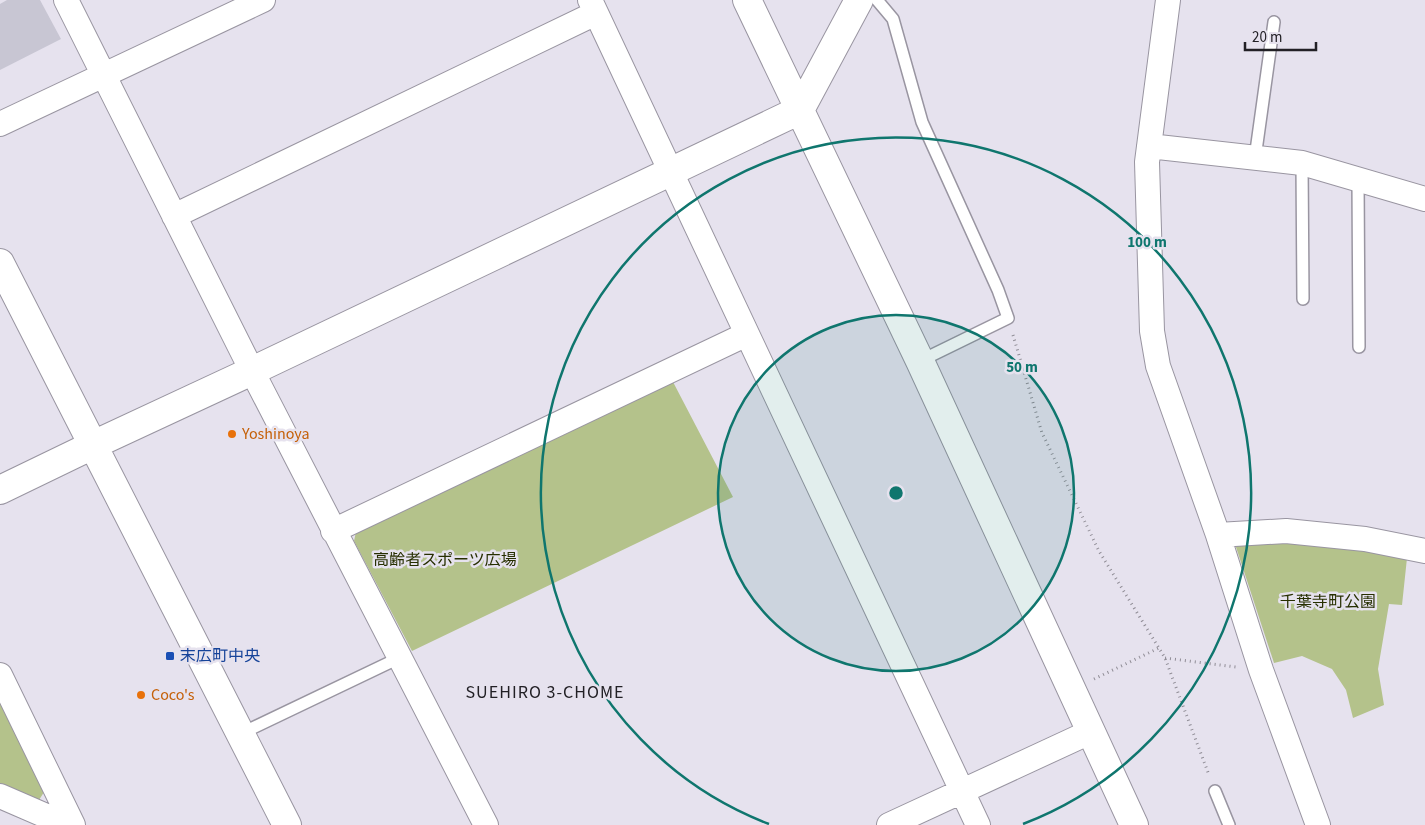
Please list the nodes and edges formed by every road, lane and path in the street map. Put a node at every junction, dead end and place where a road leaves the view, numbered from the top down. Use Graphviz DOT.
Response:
graph roads {
  1 [pos="66,0"];
  2 [pos="263,0"];
  3 [pos="747,0"];
  4 [pos="859,0"];
  5 [pos="877,0"];
  6 [pos="1168,0"];
  7 [pos="593,6"];
  8 [pos="1274,22"];
  9 [pos="104,75"];
  10 [pos="800,110"];
  11 [pos="0,124"];
  12 [pos="1149,146"];
  13 [pos="1255,158"];
  14 [pos="1302,163"];
  15 [pos="670,172"];
  16 [pos="1358,178"];
  17 [pos="1425,199"];
  18 [pos="174,216"];
  19 [pos="0,263"];
  20 [pos="1302,299"];
  21 [pos="1008,318"];
  22 [pos="747,334"];
  23 [pos="1359,347"];
  24 [pos="920,361"];
  25 [pos="252,371"];
  26 [pos="92,444"];
  27 [pos="0,490"];
  28 [pos="334,531"];
  29 [pos="1218,535"];
  30 [pos="1425,551"];
  31 [pos="1159,648"];
  32 [pos="400,658"];
  33 [pos="1165,658"];
  34 [pos="1228,666"];
  35 [pos="0,676"];
  36 [pos="1098,677"];
  37 [pos="1090,732"];
  38 [pos="240,734"];
  39 [pos="962,791"];
  40 [pos="1215,791"];
  41 [pos="0,796"];
  42 [pos="67,825"];
  43 [pos="72,825"];
  44 [pos="287,825"];
  45 [pos="486,825"];
  46 [pos="889,825"];
  47 [pos="978,825"];
  48 [pos="1134,825"];
  49 [pos="1229,825"];
  50 [pos="1318,825"];
  1 -- 9 [label="street"];
  2 -- 9 [label="street"];
  3 -- 10 [label="street"];
  4 -- 10 [label="street"];
  5 -- 21 [label="lane"];
  6 -- 12 [label="street"];
  7 -- 15 [label="street"];
  7 -- 18 [label="street"];
  8 -- 13 [label="lane"];
  9 -- 11 [label="street"];
  9 -- 18 [label="street"];
  10 -- 15 [label="street"];
  10 -- 24 [label="street"];
  12 -- 13 [label="street"];
  12 -- 29 [label="street"];
  13 -- 14 [label="street"];
  14 -- 16 [label="street"];
  14 -- 20 [label="lane"];
  15 -- 22 [label="street"];
  15 -- 25 [label="street"];
  16 -- 17 [label="street"];
  16 -- 23 [label="lane"];
  18 -- 25 [label="street"];
  19 -- 26 [label="street"];
  21 -- 24 [label="lane"];
  21 -- 31 [label="path"];
  22 -- 28 [label="street"];
  22 -- 39 [label="street"];
  24 -- 37 [label="street"];
  25 -- 26 [label="street"];
  25 -- 28 [label="street"];
  26 -- 27 [label="street"];
  26 -- 38 [label="street"];
  28 -- 32 [label="street"];
  29 -- 30 [label="street"];
  29 -- 50 [label="street"];
  31 -- 33 [label="path"];
  31 -- 36 [label="path"];
  32 -- 38 [label="lane"];
  32 -- 45 [label="street"];
  33 -- 34 [label="path"];
  33 -- 40 [label="path"];
  35 -- 43 [label="street"];
  37 -- 39 [label="street"];
  37 -- 48 [label="street"];
  38 -- 44 [label="street"];
  39 -- 46 [label="street"];
  39 -- 47 [label="street"];
  40 -- 49 [label="lane"];
  41 -- 42 [label="street"];
}
